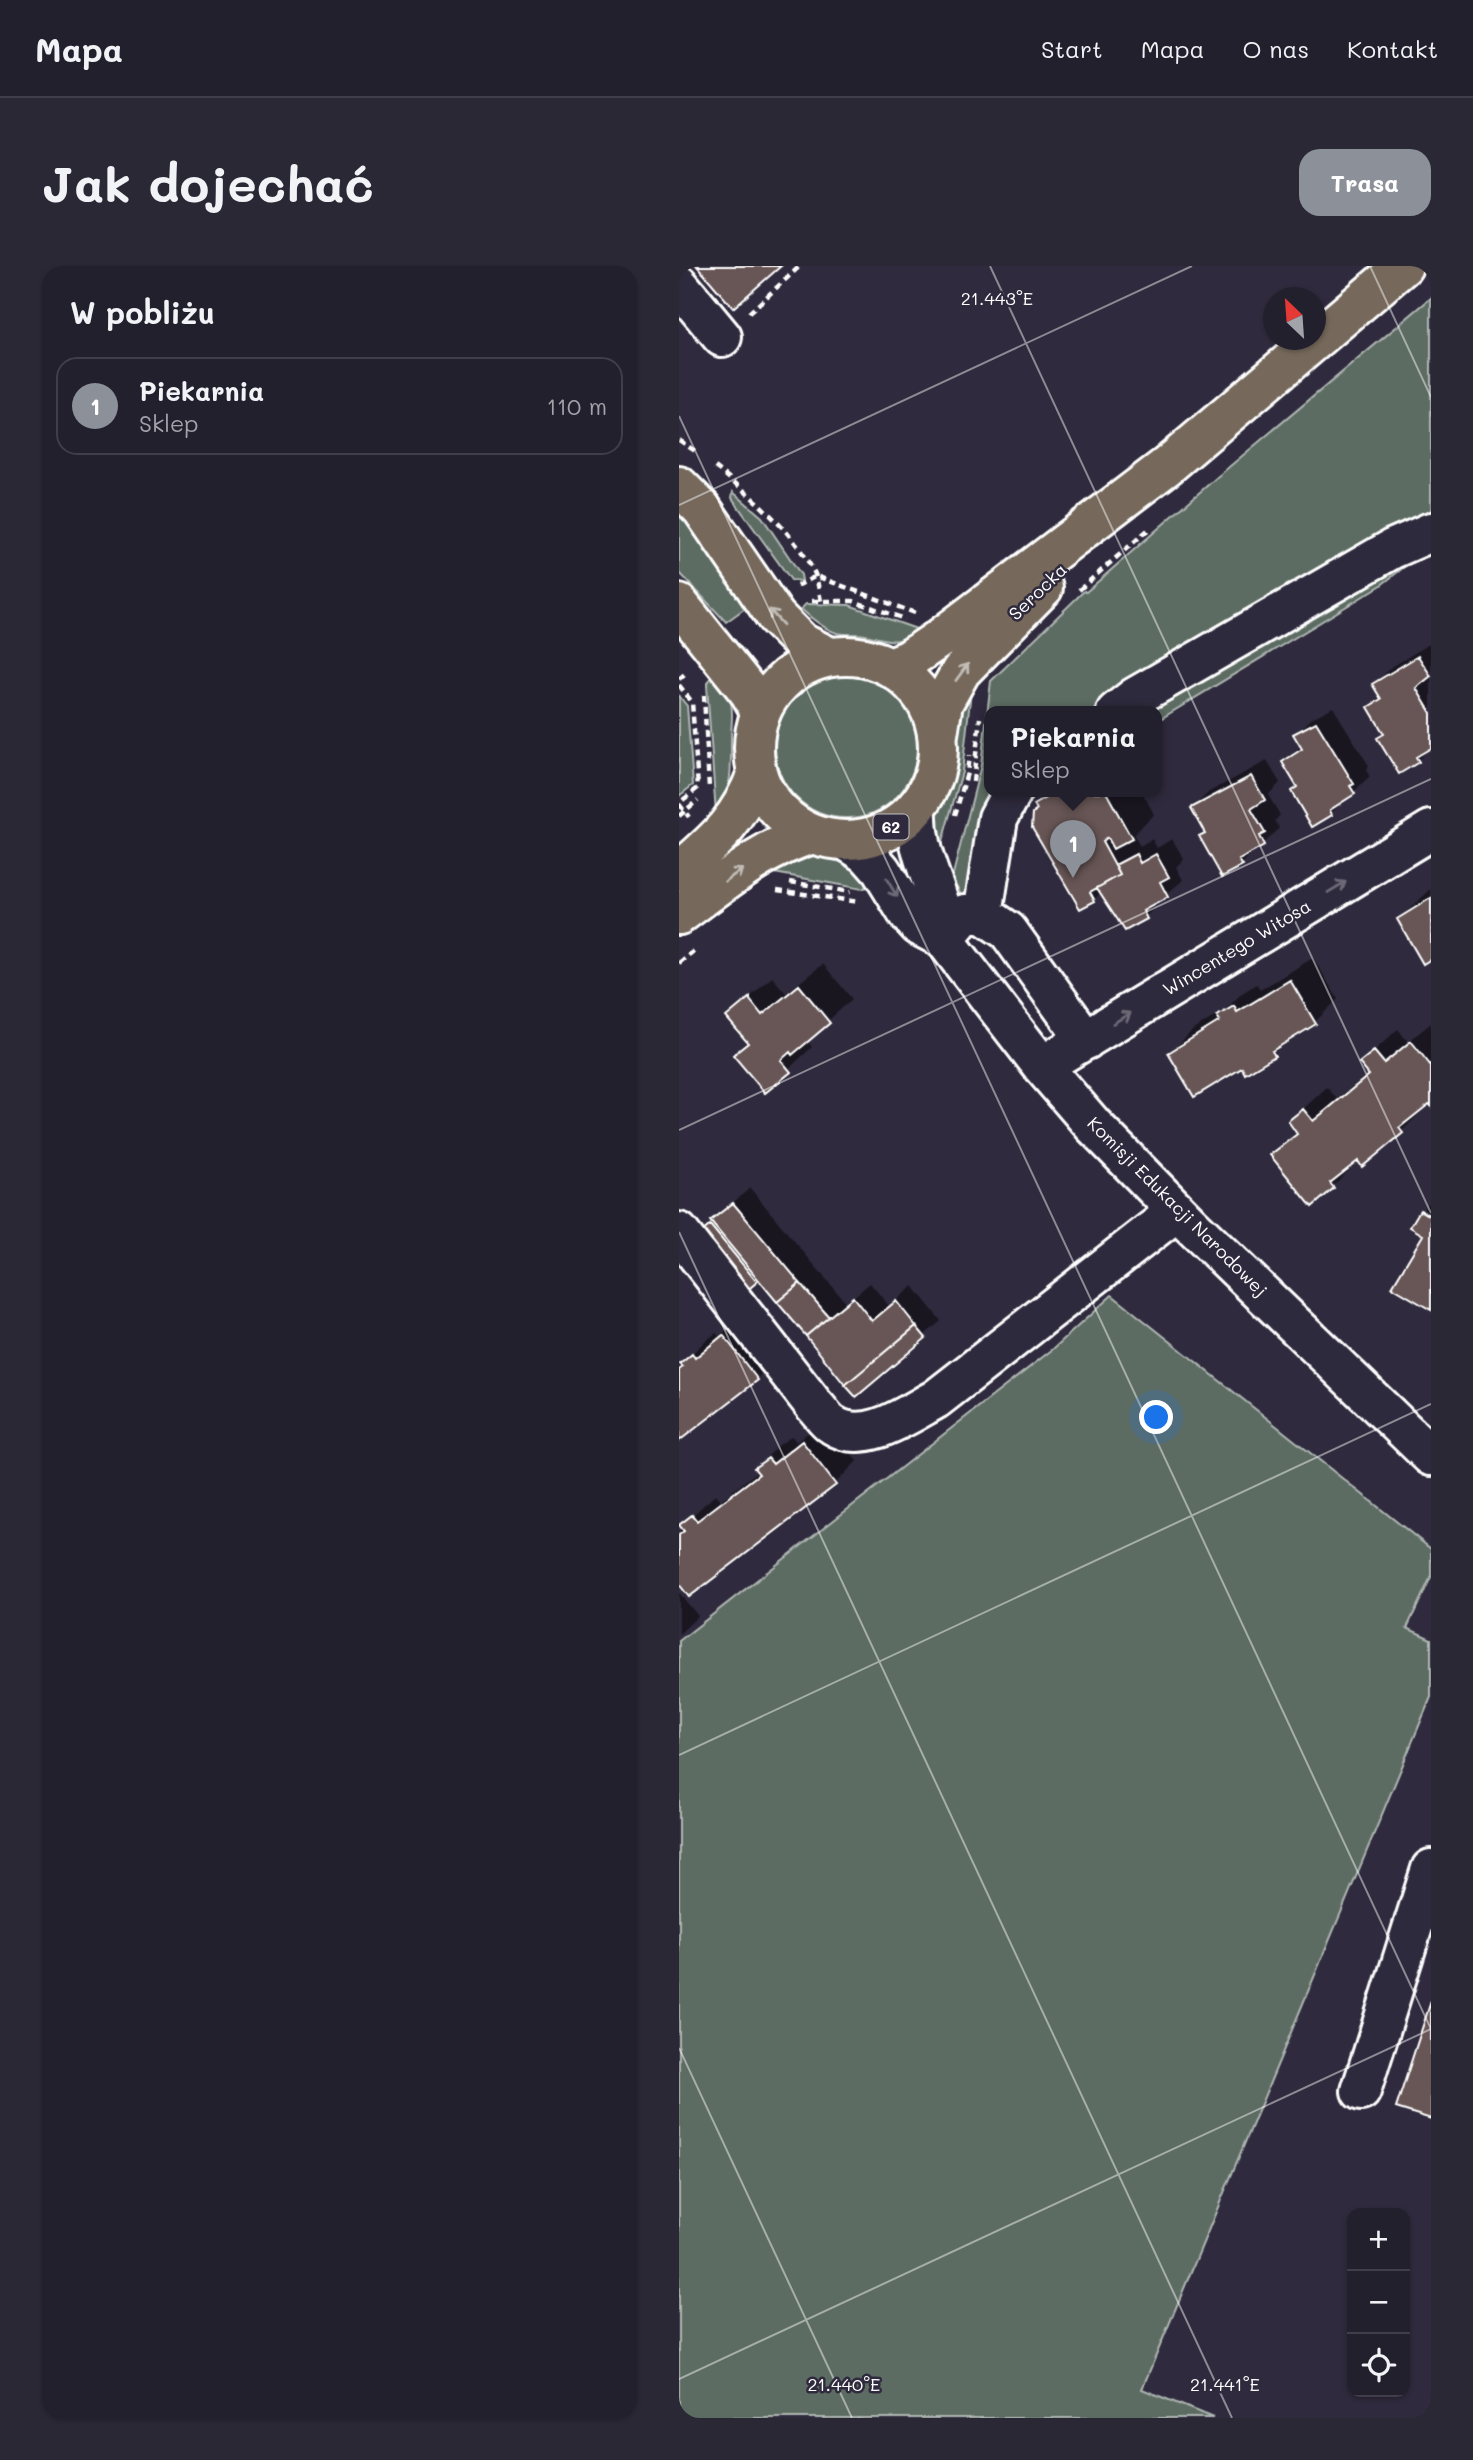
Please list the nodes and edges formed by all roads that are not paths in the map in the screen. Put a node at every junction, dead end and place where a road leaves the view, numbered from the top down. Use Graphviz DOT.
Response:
graph roads {
  1 [pos="1403,266"];
  2 [pos="679,285"];
  3 [pos="722,337"];
  4 [pos="1167,466"];
  5 [pos="679,486"];
  6 [pos="1431,532"];
  7 [pos="679,604"];
  8 [pos="830,657"];
  9 [pos="890,667"];
  10 [pos="1124,706"];
  11 [pos="761,713"];
  12 [pos="953,741"];
  13 [pos="757,773"];
  14 [pos="1009,797"];
  15 [pos="917,807"];
  16 [pos="1431,830"];
  17 [pos="829,837"];
  18 [pos="679,872"];
  19 [pos="983,914"];
  20 [pos="679,915"];
  21 [pos="944,939"];
  22 [pos="1086,1040"];
  23 [pos="1042,1066"];
  24 [pos="1177,1211"];
  25 [pos="679,1232"];
  26 [pos="1431,1456"];
  27 [pos="1431,1869"];
  28 [pos="1422,1927"];
  29 [pos="1361,2091"];
  1 -- 4 [label="main road, Serocka / 62"];
  2 -- 3 [label="street"];
  4 -- 9 [label="main road, Serocka / 62"];
  12 -- 4 [label="main road, Serocka / 62, one-way"];
  5 -- 8 [label="main road"];
  6 -- 10 [label="street"];
  7 -- 11 [label="main road"];
  8 -- 9 [label="main road, 62"];
  8 -- 11 [label="main road, 62"];
  9 -- 12 [label="main road, 62"];
  11 -- 13 [label="main road, 62"];
  12 -- 15 [label="main road, 62"];
  13 -- 17 [label="main road, 62"];
  13 -- 18 [label="main road, 62"];
  14 -- 19 [label="street"];
  15 -- 17 [label="main road, 62"];
  15 -- 21 [label="street"];
  22 -- 16 [label="street, Wincentego Witosa, one-way"];
  20 -- 17 [label="main road, 62, one-way"];
  17 -- 21 [label="street, Komisji Edukacji Narodowej, one-way"];
  19 -- 21 [label="street"];
  19 -- 22 [label="street"];
  21 -- 23 [label="street, Komisji Edukacji Narodowej"];
  22 -- 23 [label="street, Wincentego Witosa"];
  23 -- 24 [label="street, Komisji Edukacji Narodowej"];
  24 -- 25 [label="street"];
  24 -- 26 [label="street, Komisji Edukacji Narodowej"];
  27 -- 28 [label="street"];
  28 -- 29 [label="street"];
}
